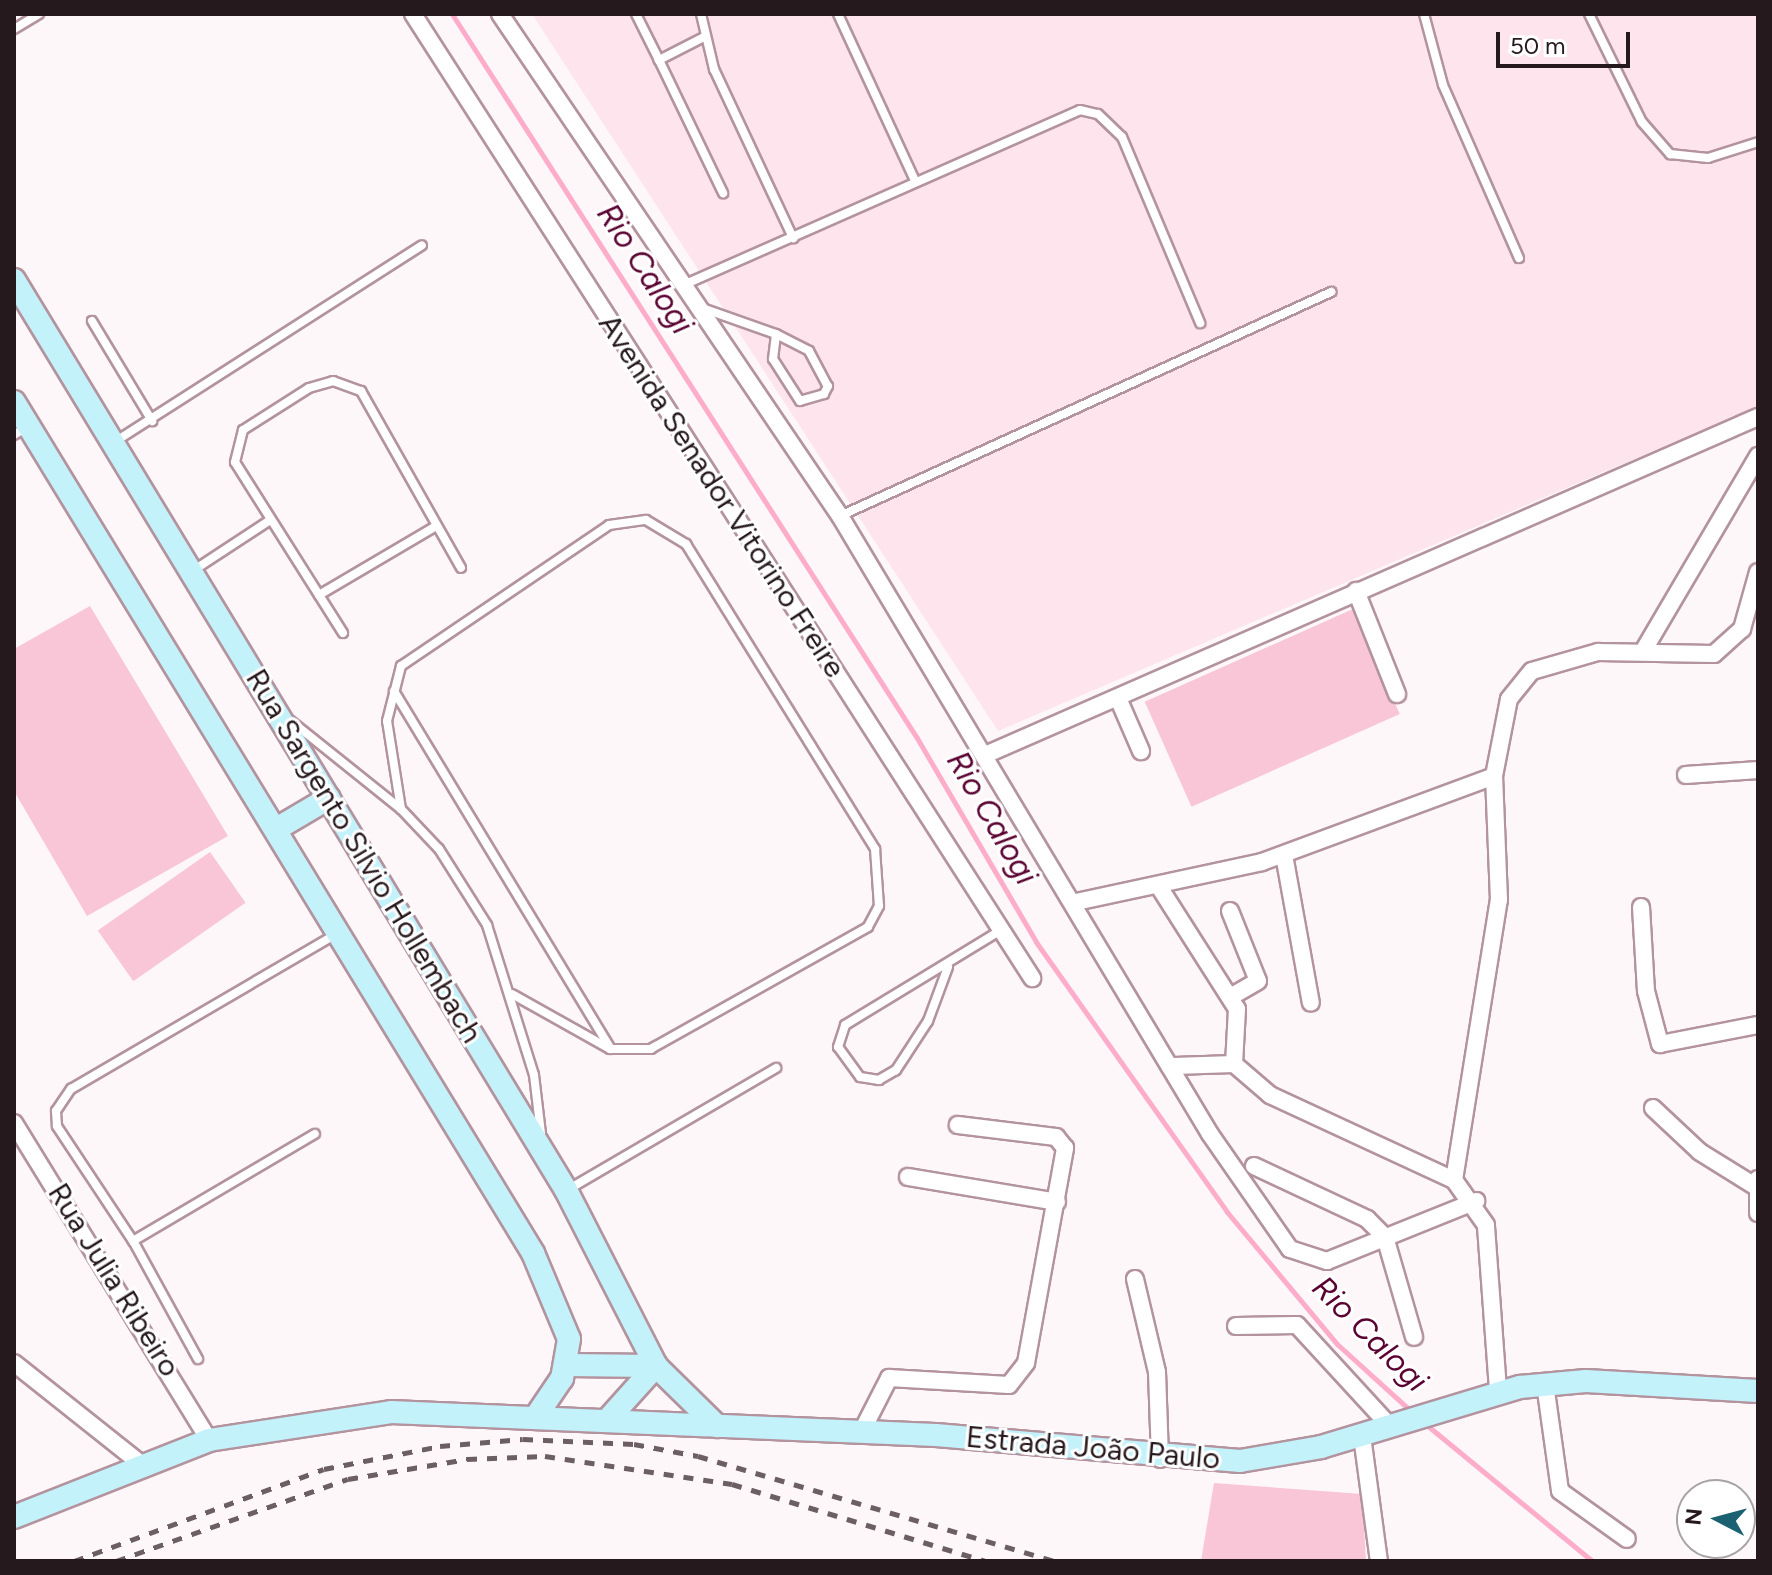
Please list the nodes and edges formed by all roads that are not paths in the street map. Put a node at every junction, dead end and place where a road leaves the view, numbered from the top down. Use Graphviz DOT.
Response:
graph roads {
  1 [pos="39,14"];
  2 [pos="413,14"];
  3 [pos="500,14"];
  4 [pos="636,14"];
  5 [pos="701,14"];
  6 [pos="838,14"];
  7 [pos="1424,14"];
  8 [pos="1589,14"];
  9 [pos="14,29"];
  10 [pos="704,37"];
  11 [pos="659,60"];
  12 [pos="1758,142"];
  13 [pos="915,181"];
  14 [pos="723,193"];
  15 [pos="793,238"];
  16 [pos="422,245"];
  17 [pos="1519,258"];
  18 [pos="14,280"];
  19 [pos="688,283"];
  20 [pos="1331,292"];
  21 [pos="705,309"];
  22 [pos="92,321"];
  23 [pos="1200,323"];
  24 [pos="776,334"];
  25 [pos="14,402"];
  26 [pos="1758,417"];
  27 [pos="152,421"];
  28 [pos="21,430"];
  29 [pos="113,443"];
  30 [pos="1758,456"];
  31 [pos="840,516"];
  32 [pos="270,520"];
  33 [pos="436,526"];
  34 [pos="461,568"];
  35 [pos="191,571"];
  36 [pos="1758,572"];
  37 [pos="1356,591"];
  38 [pos="319,595"];
  39 [pos="343,633"];
  40 [pos="1645,648"];
  41 [pos="394,691"];
  42 [pos="1397,694"];
  43 [pos="1118,698"];
  44 [pos="274,708"];
  45 [pos="1141,751"];
  46 [pos="985,755"];
  47 [pos="1758,770"];
  48 [pos="1686,775"];
  49 [pos="1494,776"];
  50 [pos="329,798"];
  51 [pos="401,809"];
  52 [pos="278,828"];
  53 [pos="1284,855"];
  54 [pos="1158,885"];
  55 [pos="1076,902"];
  56 [pos="1641,907"];
  57 [pos="1230,911"];
  58 [pos="1001,930"];
  59 [pos="338,933"];
  60 [pos="948,967"];
  61 [pos="1032,978"];
  62 [pos="512,994"];
  63 [pos="1230,997"];
  64 [pos="1311,1003"];
  65 [pos="1758,1025"];
  66 [pos="610,1049"];
  67 [pos="1234,1064"];
  68 [pos="1174,1066"];
  69 [pos="776,1068"];
  70 [pos="1653,1108"];
  71 [pos="14,1123"];
  72 [pos="958,1125"];
  73 [pos="315,1134"];
  74 [pos="543,1151"];
  75 [pos="1254,1166"];
  76 [pos="908,1177"];
  77 [pos="1758,1177"];
  78 [pos="1454,1180"];
  79 [pos="1758,1188"];
  80 [pos="566,1190"];
  81 [pos="1476,1201"];
  82 [pos="1057,1202"];
  83 [pos="1758,1213"];
  84 [pos="1385,1237"];
  85 [pos="133,1241"];
  86 [pos="1135,1279"];
  87 [pos="1236,1326"];
  88 [pos="1414,1337"];
  89 [pos="198,1359"];
  90 [pos="14,1363"];
  91 [pos="567,1365"];
  92 [pos="656,1366"];
  93 [pos="1545,1384"];
  94 [pos="1498,1390"];
  95 [pos="1758,1391"];
  96 [pos="539,1412"];
  97 [pos="610,1417"];
  98 [pos="1396,1424"];
  99 [pos="717,1426"];
  100 [pos="861,1433"];
  101 [pos="1362,1436"];
  102 [pos="209,1440"];
  103 [pos="1160,1459"];
  104 [pos="141,1464"];
  105 [pos="14,1517"];
  106 [pos="1627,1539"];
  107 [pos="1379,1561"];
  1 -- 9 [label="lane"];
  2 -- 58 [label="street, Avenida Senador Vitorino Freire"];
  3 -- 19 [label="street"];
  4 -- 11 [label="lane"];
  5 -- 10 [label="lane"];
  6 -- 13 [label="lane"];
  7 -- 17 [label="lane"];
  8 -- 12 [label="lane"];
  10 -- 11 [label="lane"];
  10 -- 15 [label="lane"];
  11 -- 14 [label="lane"];
  13 -- 15 [label="lane"];
  13 -- 23 [label="lane"];
  15 -- 19 [label="lane"];
  16 -- 27 [label="lane"];
  18 -- 29 [label="main road, Rua Sargento Silvio Hollembach"];
  19 -- 21 [label="street"];
  20 -- 31 [label="lane"];
  21 -- 24 [label="lane"];
  21 -- 31 [label="street"];
  22 -- 27 [label="lane"];
  24 -- 24 [label="lane"];
  25 -- 28 [label="main road, Rua Sargento Silvio Hollembach"];
  26 -- 37 [label="street"];
  27 -- 29 [label="lane"];
  28 -- 52 [label="main road, Rua Sargento Silvio Hollembach"];
  29 -- 35 [label="main road, Rua Sargento Silvio Hollembach"];
  30 -- 40 [label="street"];
  31 -- 46 [label="street"];
  32 -- 33 [label="lane"];
  32 -- 35 [label="lane"];
  32 -- 38 [label="lane"];
  33 -- 34 [label="lane"];
  33 -- 38 [label="lane"];
  35 -- 44 [label="main road, Rua Sargento Silvio Hollembach"];
  36 -- 40 [label="street"];
  37 -- 42 [label="street"];
  37 -- 43 [label="street"];
  38 -- 39 [label="lane"];
  40 -- 49 [label="street"];
  41 -- 51 [label="lane"];
  41 -- 66 [label="lane"];
  41 -- 66 [label="lane"];
  43 -- 45 [label="street"];
  43 -- 46 [label="street"];
  44 -- 50 [label="main road, Rua Sargento Silvio Hollembach"];
  44 -- 51 [label="lane"];
  46 -- 55 [label="street"];
  47 -- 48 [label="street"];
  49 -- 53 [label="street"];
  49 -- 78 [label="street"];
  50 -- 52 [label="main road"];
  50 -- 74 [label="main road, Rua Sargento Silvio Hollembach"];
  51 -- 62 [label="lane"];
  52 -- 59 [label="main road, Rua Sargento Silvio Hollembach"];
  53 -- 54 [label="street"];
  53 -- 64 [label="street"];
  54 -- 55 [label="street"];
  54 -- 63 [label="street"];
  55 -- 68 [label="street"];
  56 -- 65 [label="street"];
  57 -- 63 [label="street"];
  58 -- 60 [label="lane"];
  58 -- 61 [label="street, Avenida Senador Vitorino Freire"];
  59 -- 85 [label="lane"];
  59 -- 91 [label="main road, Rua Sargento Silvio Hollembach"];
  60 -- 60 [label="lane"];
  62 -- 66 [label="lane"];
  62 -- 74 [label="lane"];
  63 -- 67 [label="street"];
  67 -- 68 [label="street"];
  67 -- 78 [label="street"];
  68 -- 84 [label="street"];
  69 -- 80 [label="lane"];
  70 -- 79 [label="street"];
  71 -- 102 [label="street, Rua Julia Ribeiro"];
  72 -- 82 [label="street"];
  73 -- 85 [label="lane"];
  74 -- 80 [label="main road, Rua Sargento Silvio Hollembach"];
  75 -- 84 [label="street"];
  76 -- 82 [label="street"];
  77 -- 79 [label="street"];
  78 -- 81 [label="street"];
  79 -- 83 [label="street"];
  80 -- 92 [label="main road, Rua Sargento Silvio Hollembach"];
  81 -- 84 [label="street"];
  81 -- 94 [label="street"];
  82 -- 100 [label="street"];
  84 -- 88 [label="street"];
  85 -- 89 [label="lane"];
  86 -- 103 [label="street"];
  87 -- 98 [label="street"];
  90 -- 104 [label="street"];
  91 -- 92 [label="main road"];
  91 -- 96 [label="main road"];
  92 -- 97 [label="main road"];
  92 -- 99 [label="main road, Rua Sargento Silvio Hollembach"];
  93 -- 94 [label="main road, Estrada João Paulo"];
  93 -- 95 [label="main road, Estrada João Paulo"];
  93 -- 106 [label="street"];
  94 -- 98 [label="main road, Estrada João Paulo"];
  96 -- 97 [label="main road, Estrada João Paulo"];
  96 -- 102 [label="main road, Estrada João Paulo"];
  97 -- 99 [label="main road, Estrada João Paulo"];
  98 -- 101 [label="main road, Estrada João Paulo"];
  99 -- 100 [label="main road, Estrada João Paulo"];
  100 -- 103 [label="main road, Estrada João Paulo"];
  101 -- 103 [label="main road, Estrada João Paulo"];
  101 -- 107 [label="street"];
  102 -- 104 [label="main road, Estrada João Paulo"];
  104 -- 105 [label="main road, Estrada João Paulo"];
}
